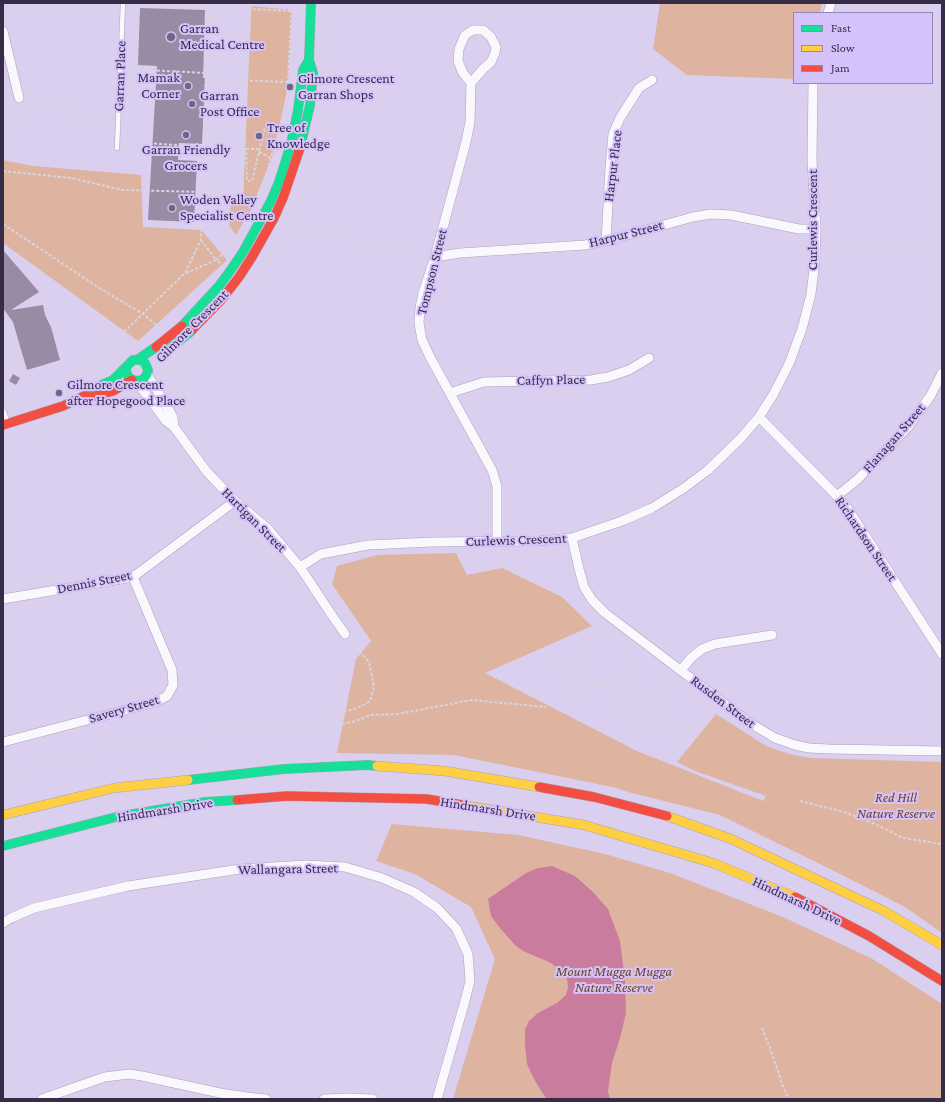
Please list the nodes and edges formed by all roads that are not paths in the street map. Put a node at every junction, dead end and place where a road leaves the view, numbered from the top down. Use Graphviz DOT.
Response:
graph roads {
  1 [pos="123,3"];
  2 [pos="311,3"];
  3 [pos="3,31"];
  4 [pos="309,60"];
  5 [pos="652,80"];
  6 [pos="471,83"];
  7 [pos="813,84"];
  8 [pos="19,98"];
  9 [pos="117,148"];
  10 [pos="816,229"];
  11 [pos="606,241"];
  12 [pos="434,258"];
  13 [pos="649,358"];
  14 [pos="137,360"];
  15 [pos="154,364"];
  16 [pos="126,368"];
  17 [pos="942,373"];
  18 [pos="134,381"];
  19 [pos="450,393"];
  20 [pos="84,396"];
  21 [pos="3,410"];
  22 [pos="759,418"];
  23 [pos="6,424"];
  24 [pos="174,428"];
  25 [pos="837,496"];
  26 [pos="235,501"];
  27 [pos="572,538"];
  28 [pos="497,541"];
  29 [pos="300,567"];
  30 [pos="133,577"];
  31 [pos="3,599"];
  32 [pos="345,634"];
  33 [pos="772,635"];
  34 [pos="942,654"];
  35 [pos="681,670"];
  36 [pos="3,742"];
  37 [pos="942,751"];
  38 [pos="3,815"];
  39 [pos="3,846"];
  40 [pos="3,923"];
  41 [pos="942,945"];
  42 [pos="942,981"];
  43 [pos="42,1099"];
  44 [pos="266,1099"];
  45 [pos="324,1099"];
  46 [pos="373,1099"];
  47 [pos="437,1099"];
  1 -- 9 [label="lane, Garran Place"];
  2 -- 4 [label="main road, Gilmore Crescent"];
  3 -- 8 [label="street"];
  4 -- 14 [label="main road, Gilmore Crescent, bridge"];
  4 -- 15 [label="main road, Gilmore Crescent, bridge"];
  5 -- 11 [label="street, Harpur Place"];
  6 -- 6 [label="street"];
  6 -- 12 [label="street, Tompson Street"];
  7 -- 10 [label="street, Curlewis Crescent"];
  10 -- 11 [label="street, Harpur Street"];
  10 -- 22 [label="street, Curlewis Crescent"];
  11 -- 12 [label="street, Harpur Street"];
  12 -- 19 [label="street, Tompson Street"];
  13 -- 19 [label="street, Caffyn Place"];
  14 -- 15 [label="main road"];
  14 -- 16 [label="main road, Gilmore Crescent"];
  15 -- 18 [label="main road, Gilmore Crescent"];
  15 -- 24 [label="street, Hartigan Street"];
  16 -- 18 [label="main road"];
  16 -- 20 [label="main road"];
  17 -- 25 [label="street, Flanagan Street"];
  18 -- 20 [label="main road"];
  18 -- 24 [label="street, Hartigan Street"];
  19 -- 28 [label="street, Tompson Street"];
  20 -- 23 [label="main road"];
  21 -- 23 [label="lane"];
  22 -- 25 [label="street, Richardson Street"];
  22 -- 27 [label="street, Curlewis Crescent"];
  24 -- 26 [label="street, Hartigan Street"];
  25 -- 34 [label="street, Richardson Street"];
  26 -- 29 [label="street, Hartigan Street"];
  26 -- 30 [label="street, Dennis Street"];
  27 -- 28 [label="street, Curlewis Crescent"];
  27 -- 35 [label="street, Rusden Street"];
  28 -- 29 [label="street, Curlewis Crescent"];
  29 -- 32 [label="street, Hartigan Street"];
  30 -- 31 [label="street, Dennis Street"];
  30 -- 36 [label="street, Savery Street"];
  33 -- 35 [label="street"];
  35 -- 37 [label="street, Rusden Street"];
  38 -- 41 [label="main road, Hindmarsh Drive"];
  39 -- 42 [label="main road, Hindmarsh Drive"];
  40 -- 47 [label="street, Wallangara Street"];
  43 -- 44 [label="street"];
  45 -- 46 [label="street"];
}
